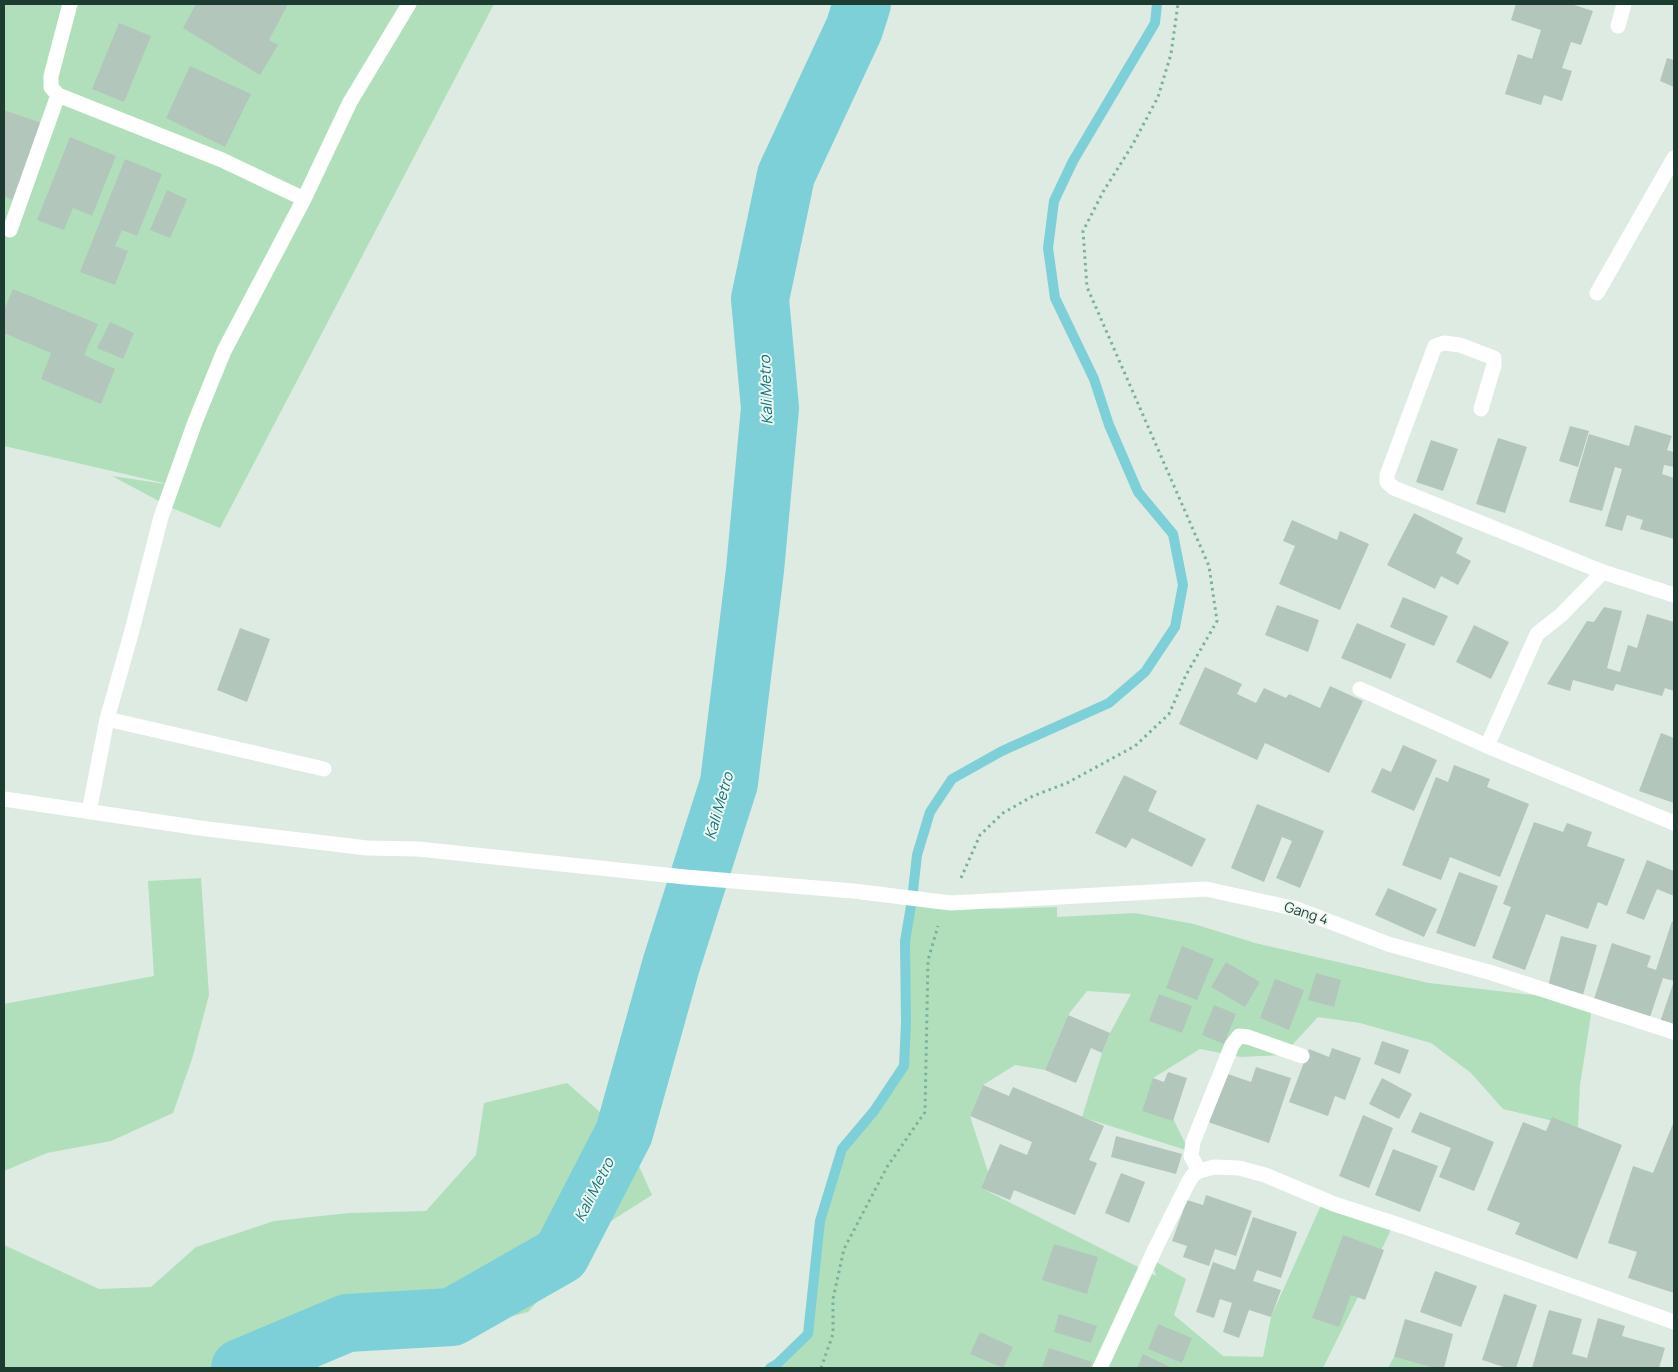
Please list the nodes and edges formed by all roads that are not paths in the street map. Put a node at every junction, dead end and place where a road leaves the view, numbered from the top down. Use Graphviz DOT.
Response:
graph roads {
  1 [pos="70,4"];
  2 [pos="409,4"];
  3 [pos="1624,4"];
  4 [pos="1618,26"];
  5 [pos="58,95"];
  6 [pos="1674,158"];
  7 [pos="304,199"];
  8 [pos="10,230"];
  9 [pos="1597,293"];
  10 [pos="1481,410"];
  11 [pos="1603,572"];
  12 [pos="1674,595"];
  13 [pos="1360,689"];
  14 [pos="107,719"];
  15 [pos="1487,746"];
  16 [pos="324,769"];
  17 [pos="4,799"];
  18 [pos="90,812"];
  19 [pos="1674,824"];
  20 [pos="1674,1032"];
  21 [pos="1302,1056"];
  22 [pos="1199,1171"];
  23 [pos="1674,1322"];
  24 [pos="1100,1368"];
  1 -- 5 [label="street"];
  2 -- 7 [label="street"];
  3 -- 4 [label="street"];
  5 -- 7 [label="street"];
  5 -- 8 [label="street"];
  6 -- 9 [label="street"];
  7 -- 14 [label="street"];
  10 -- 11 [label="street"];
  11 -- 12 [label="street"];
  11 -- 15 [label="street"];
  13 -- 15 [label="street"];
  14 -- 16 [label="street"];
  14 -- 18 [label="street"];
  15 -- 19 [label="street"];
  17 -- 18 [label="street, Gang 4"];
  18 -- 20 [label="street, Gang 4"];
  21 -- 22 [label="street"];
  22 -- 23 [label="street"];
  22 -- 24 [label="street"];
}
